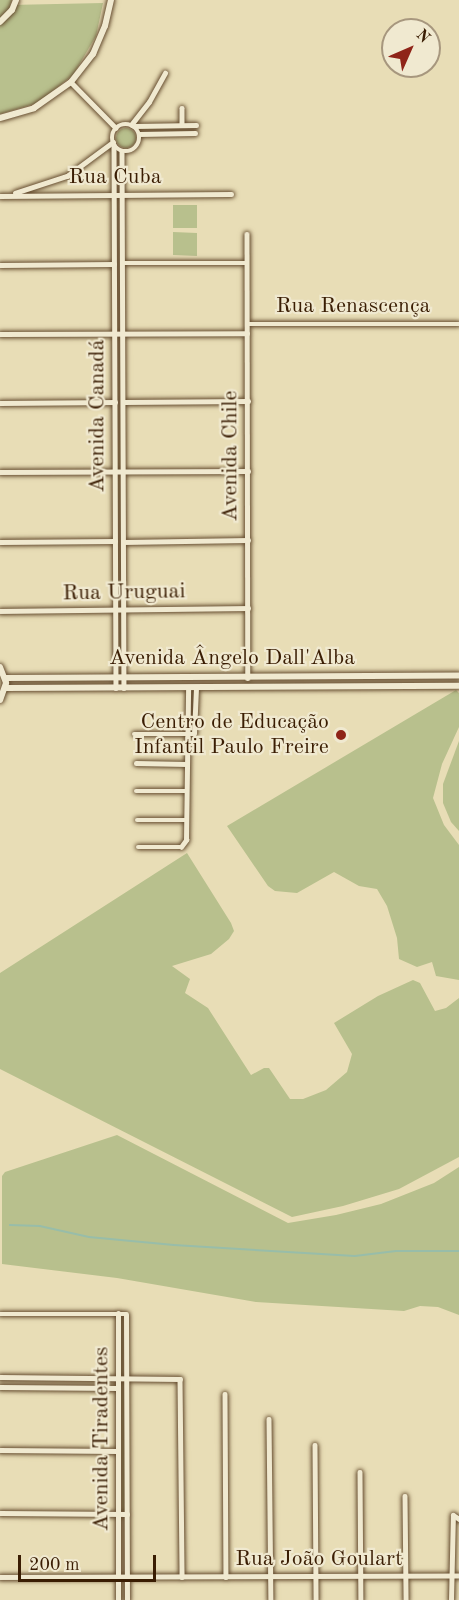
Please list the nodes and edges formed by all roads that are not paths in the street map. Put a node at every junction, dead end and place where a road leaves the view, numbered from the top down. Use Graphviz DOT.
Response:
graph roads {
  1 [pos="16,0"];
  2 [pos="111,0"];
  3 [pos="0,22"];
  4 [pos="165,73"];
  5 [pos="71,82"];
  6 [pos="182,108"];
  7 [pos="0,118"];
  8 [pos="133,125"];
  9 [pos="182,125"];
  10 [pos="196,125"];
  11 [pos="116,128"];
  12 [pos="195,133"];
  13 [pos="139,134"];
  14 [pos="113,143"];
  15 [pos="122,151"];
  16 [pos="231,194"];
  17 [pos="6,195"];
  18 [pos="114,195"];
  19 [pos="122,195"];
  20 [pos="0,196"];
  21 [pos="247,234"];
  22 [pos="122,263"];
  23 [pos="247,263"];
  24 [pos="114,264"];
  25 [pos="0,265"];
  26 [pos="248,324"];
  27 [pos="459,324"];
  28 [pos="248,333"];
  29 [pos="0,334"];
  30 [pos="115,334"];
  31 [pos="123,334"];
  32 [pos="248,401"];
  33 [pos="115,402"];
  34 [pos="123,402"];
  35 [pos="0,403"];
  36 [pos="248,471"];
  37 [pos="0,472"];
  38 [pos="115,472"];
  39 [pos="123,472"];
  40 [pos="248,540"];
  41 [pos="115,541"];
  42 [pos="0,542"];
  43 [pos="123,542"];
  44 [pos="248,608"];
  45 [pos="116,610"];
  46 [pos="123,610"];
  47 [pos="0,611"];
  48 [pos="0,667"];
  49 [pos="459,676"];
  50 [pos="5,678"];
  51 [pos="116,678"];
  52 [pos="124,678"];
  53 [pos="248,678"];
  54 [pos="459,686"];
  55 [pos="6,688"];
  56 [pos="116,688"];
  57 [pos="124,688"];
  58 [pos="192,688"];
  59 [pos="0,700"];
  60 [pos="134,734"];
  61 [pos="188,734"];
  62 [pos="136,763"];
  63 [pos="188,764"];
  64 [pos="136,791"];
  65 [pos="187,792"];
  66 [pos="137,820"];
  67 [pos="187,820"];
  68 [pos="138,847"];
  69 [pos="118,1313"];
  70 [pos="0,1314"];
  71 [pos="126,1314"];
  72 [pos="0,1377"];
  73 [pos="118,1377"];
  74 [pos="126,1378"];
  75 [pos="0,1387"];
  76 [pos="118,1388"];
  77 [pos="225,1394"];
  78 [pos="269,1419"];
  79 [pos="315,1445"];
  80 [pos="0,1450"];
  81 [pos="118,1451"];
  82 [pos="360,1472"];
  83 [pos="405,1496"];
  84 [pos="0,1513"];
  85 [pos="118,1514"];
  86 [pos="127,1514"];
  87 [pos="456,1520"];
  88 [pos="406,1575"];
  89 [pos="451,1575"];
  90 [pos="459,1575"];
  91 [pos="315,1576"];
  92 [pos="360,1576"];
  93 [pos="0,1577"];
  94 [pos="118,1577"];
  95 [pos="182,1577"];
  96 [pos="226,1577"];
  97 [pos="270,1577"];
  98 [pos="127,1578"];
  99 [pos="118,1600"];
  100 [pos="127,1600"];
  101 [pos="270,1600"];
  102 [pos="315,1600"];
  103 [pos="361,1600"];
  104 [pos="406,1600"];
  105 [pos="451,1600"];
  1 -- 3 [label="main road"];
  2 -- 5 [label="main road"];
  4 -- 8 [label="street"];
  5 -- 7 [label="main road"];
  5 -- 11 [label="street"];
  6 -- 9 [label="street"];
  8 -- 9 [label="street"];
  8 -- 11 [label="street"];
  8 -- 13 [label="street"];
  9 -- 10 [label="street"];
  11 -- 14 [label="street"];
  12 -- 13 [label="street"];
  13 -- 15 [label="street"];
  14 -- 15 [label="street"];
  14 -- 17 [label="street"];
  14 -- 18 [label="street, Avenida Canadá"];
  15 -- 19 [label="street, Avenida Canadá"];
  16 -- 19 [label="street, Rua Cuba"];
  17 -- 18 [label="street, Rua Cuba"];
  17 -- 20 [label="street, Rua Cuba"];
  18 -- 19 [label="street, Rua Cuba"];
  18 -- 24 [label="street, Avenida Canadá"];
  19 -- 22 [label="street, Avenida Canadá"];
  21 -- 23 [label="street, Avenida Chile"];
  22 -- 23 [label="street"];
  22 -- 31 [label="street, Avenida Canadá"];
  23 -- 26 [label="street, Avenida Chile"];
  24 -- 25 [label="street"];
  24 -- 30 [label="street, Avenida Canadá"];
  26 -- 27 [label="street, Rua Renascença"];
  26 -- 28 [label="street, Avenida Chile"];
  28 -- 31 [label="street"];
  28 -- 32 [label="street, Avenida Chile"];
  29 -- 30 [label="street"];
  30 -- 31 [label="street"];
  30 -- 33 [label="street, Avenida Canadá"];
  31 -- 34 [label="street, Avenida Canadá"];
  32 -- 34 [label="street"];
  32 -- 36 [label="street, Avenida Chile"];
  33 -- 35 [label="street"];
  33 -- 38 [label="street, Avenida Canadá"];
  34 -- 39 [label="street, Avenida Canadá"];
  36 -- 39 [label="street"];
  36 -- 40 [label="street, Avenida Chile"];
  37 -- 38 [label="street"];
  38 -- 39 [label="street"];
  38 -- 41 [label="street, Avenida Canadá"];
  39 -- 43 [label="street, Avenida Canadá"];
  40 -- 43 [label="street"];
  40 -- 44 [label="street, Avenida Chile"];
  41 -- 42 [label="street"];
  41 -- 45 [label="street, Avenida Canadá"];
  43 -- 46 [label="street, Avenida Canadá"];
  44 -- 46 [label="street, Rua Uruguai"];
  44 -- 53 [label="street, Avenida Chile"];
  45 -- 46 [label="street, Rua Uruguai"];
  45 -- 47 [label="street, Rua Uruguai"];
  45 -- 51 [label="street, Avenida Canadá"];
  46 -- 52 [label="street, Avenida Canadá"];
  48 -- 50 [label="main road"];
  49 -- 53 [label="main road, Avenida Ângelo Dall'Alba"];
  50 -- 51 [label="main road, Avenida Ângelo Dall'Alba"];
  50 -- 55 [label="main road"];
  51 -- 52 [label="main road, Avenida Ângelo Dall'Alba"];
  51 -- 56 [label="street, Avenida Canadá"];
  52 -- 53 [label="main road, Avenida Ângelo Dall'Alba"];
  52 -- 57 [label="street, Avenida Canadá"];
  54 -- 58 [label="main road, Avenida Ângelo Dall'Alba"];
  55 -- 56 [label="main road, Avenida Ângelo Dall'Alba"];
  55 -- 59 [label="main road"];
  56 -- 57 [label="main road, Avenida Ângelo Dall'Alba"];
  57 -- 58 [label="main road, Avenida Ângelo Dall'Alba"];
  58 -- 61 [label="street"];
  58 -- 61 [label="street"];
  60 -- 61 [label="street"];
  61 -- 63 [label="street"];
  62 -- 63 [label="street"];
  63 -- 65 [label="street"];
  64 -- 65 [label="street"];
  65 -- 67 [label="street"];
  66 -- 67 [label="street"];
  67 -- 68 [label="street"];
  69 -- 70 [label="street"];
  69 -- 71 [label="street"];
  69 -- 73 [label="street, Avenida Tiradentes"];
  71 -- 74 [label="street, Avenida Tiradentes"];
  72 -- 73 [label="street"];
  73 -- 74 [label="street"];
  73 -- 76 [label="street, Avenida Tiradentes"];
  74 -- 86 [label="street, Avenida Tiradentes"];
  74 -- 95 [label="street"];
  75 -- 76 [label="street"];
  76 -- 81 [label="street, Avenida Tiradentes"];
  77 -- 96 [label="street"];
  78 -- 97 [label="street"];
  79 -- 91 [label="street"];
  80 -- 81 [label="street"];
  81 -- 85 [label="street, Avenida Tiradentes"];
  82 -- 92 [label="street"];
  83 -- 88 [label="street"];
  84 -- 85 [label="street"];
  85 -- 86 [label="street"];
  85 -- 94 [label="street, Avenida Tiradentes"];
  86 -- 98 [label="street, Avenida Tiradentes"];
  87 -- 89 [label="street"];
  88 -- 89 [label="street, Rua João Goulart"];
  88 -- 92 [label="street, Rua João Goulart"];
  88 -- 104 [label="street"];
  89 -- 90 [label="street, Rua João Goulart"];
  89 -- 105 [label="street"];
  91 -- 92 [label="street, Rua João Goulart"];
  91 -- 97 [label="street, Rua João Goulart"];
  91 -- 102 [label="street"];
  92 -- 103 [label="street"];
  93 -- 94 [label="street, Rua João Goulart"];
  94 -- 98 [label="street, Rua João Goulart"];
  94 -- 99 [label="street, Avenida Tiradentes"];
  95 -- 96 [label="street, Rua João Goulart"];
  95 -- 98 [label="street, Rua João Goulart"];
  96 -- 97 [label="street, Rua João Goulart"];
  97 -- 101 [label="street"];
  98 -- 100 [label="street, Avenida Tiradentes"];
}
